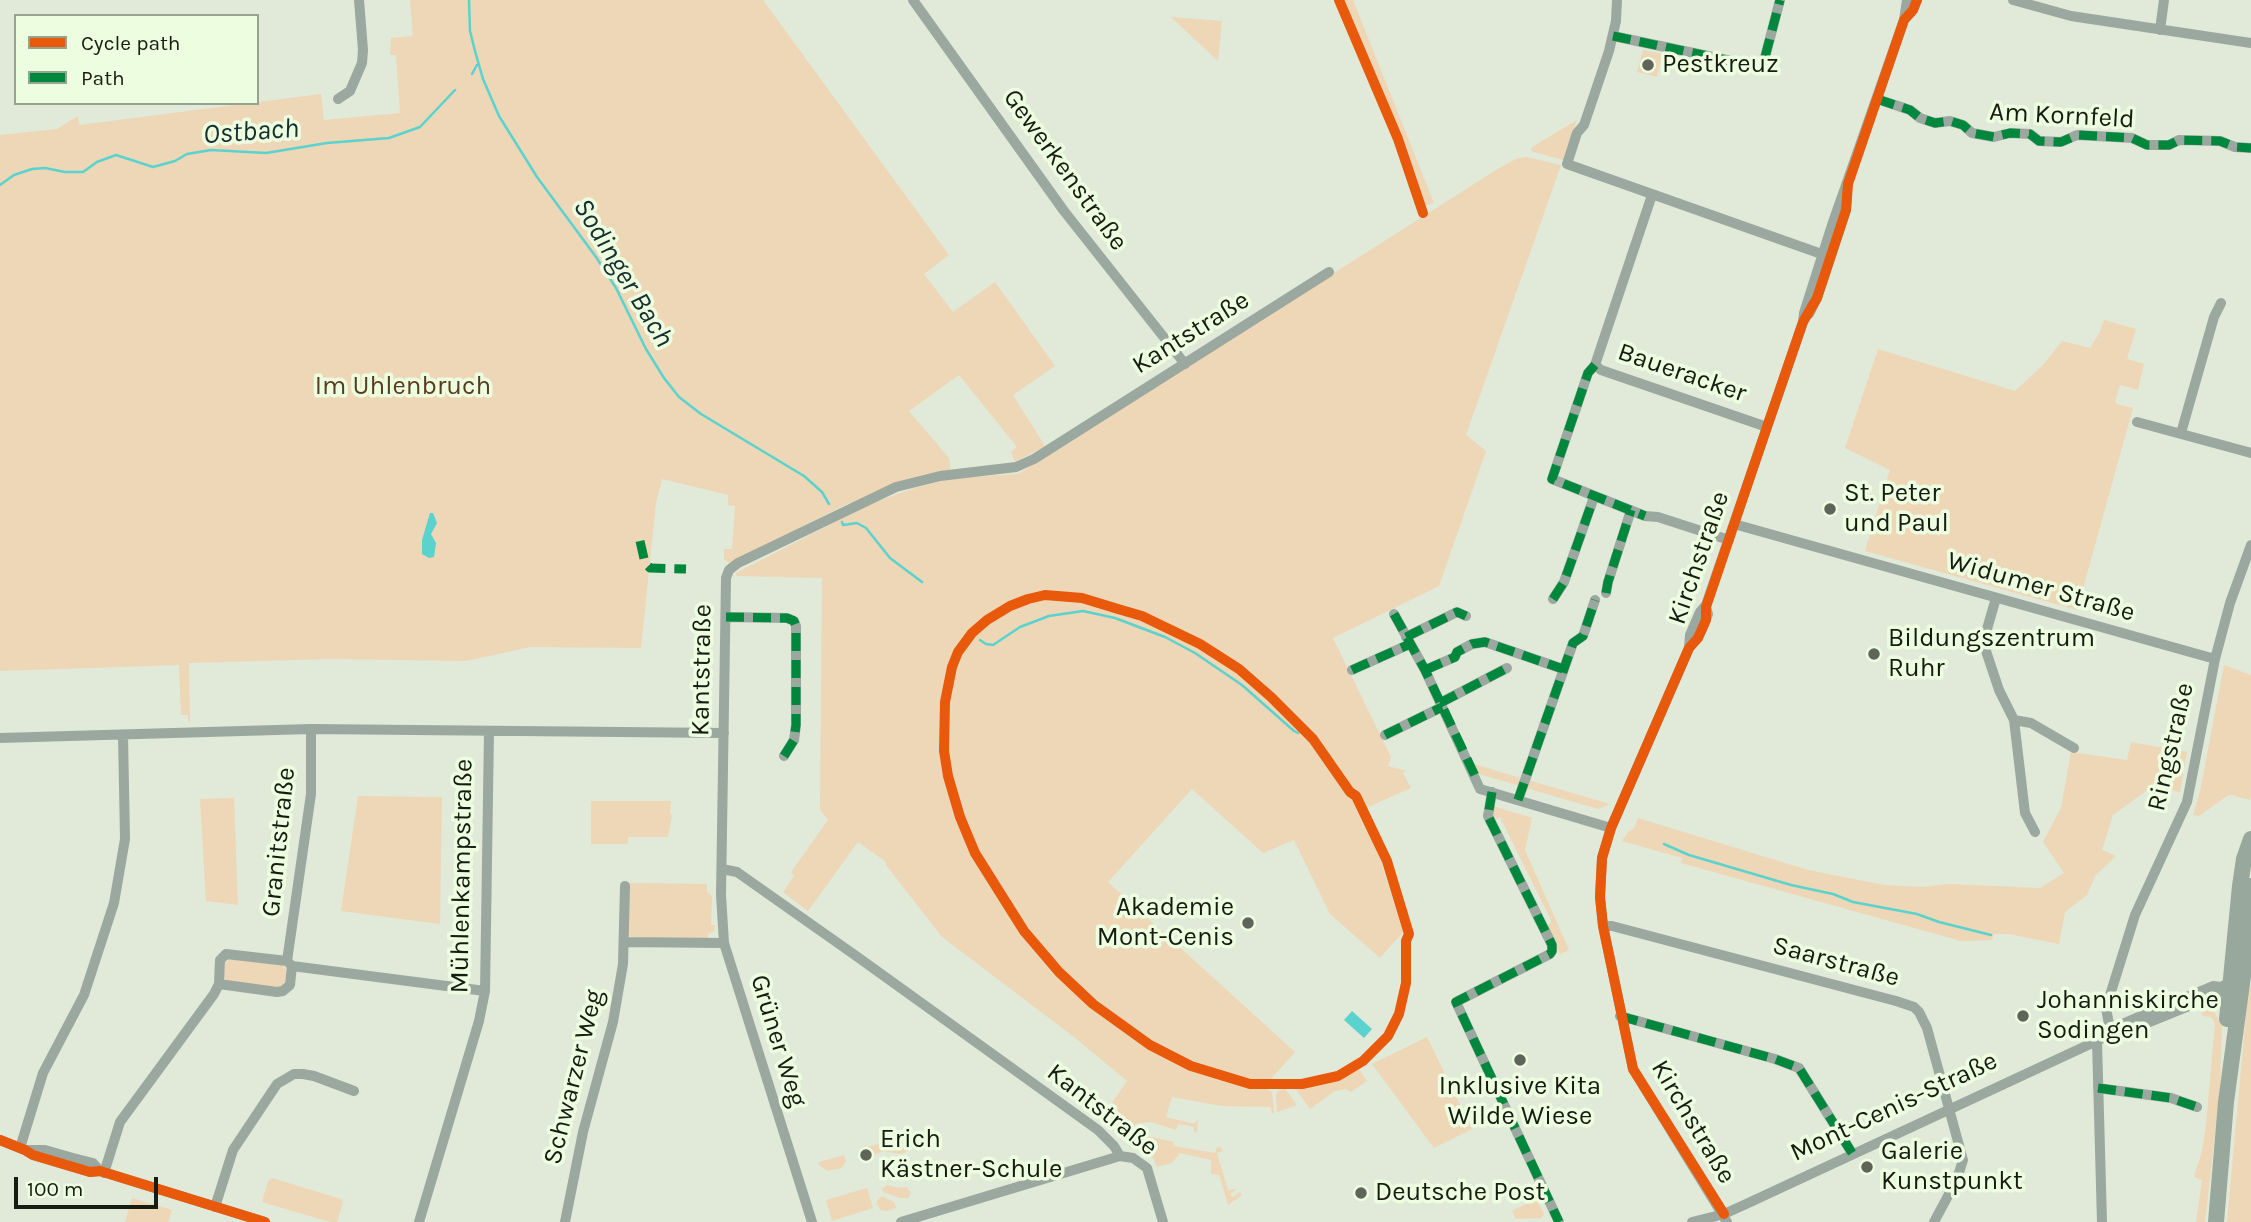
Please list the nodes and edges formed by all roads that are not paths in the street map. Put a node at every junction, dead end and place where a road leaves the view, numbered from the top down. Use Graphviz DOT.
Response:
graph roads {
  1 [pos="359,0"];
  2 [pos="913,0"];
  3 [pos="1617,0"];
  4 [pos="1780,0"];
  5 [pos="1907,0"];
  6 [pos="1916,0"];
  7 [pos="2013,0"];
  8 [pos="2164,0"];
  9 [pos="1904,20"];
  10 [pos="2160,30"];
  11 [pos="1613,36"];
  12 [pos="2251,43"];
  13 [pos="338,99"];
  14 [pos="1877,99"];
  15 [pos="2251,148"];
  16 [pos="1653,195"];
  17 [pos="1826,256"];
  18 [pos="1329,272"];
  19 [pos="2221,303"];
  20 [pos="1185,364"];
  21 [pos="1595,365"];
  22 [pos="2137,422"];
  23 [pos="1767,427"];
  24 [pos="2181,433"];
  25 [pos="2251,453"];
  26 [pos="1594,497"];
  27 [pos="1631,510"];
  28 [pos="1734,524"];
  29 [pos="1729,540"];
  30 [pos="2251,545"];
  31 [pos="1606,593"];
  32 [pos="1996,598"];
  33 [pos="1553,599"];
  34 [pos="1595,600"];
  35 [pos="1394,614"];
  36 [pos="1466,616"];
  37 [pos="726,617"];
  38 [pos="1408,640"];
  39 [pos="2215,659"];
  40 [pos="1507,668"];
  41 [pos="1563,669"];
  42 [pos="1352,670"];
  43 [pos="1425,670"];
  44 [pos="1441,705"];
  45 [pos="2014,720"];
  46 [pos="311,729"];
  47 [pos="489,731"];
  48 [pos="724,733"];
  49 [pos="123,735"];
  50 [pos="1385,735"];
  51 [pos="0,738"];
  52 [pos="2074,748"];
  53 [pos="784,756"];
  54 [pos="1492,792"];
  55 [pos="1518,800"];
  56 [pos="1611,828"];
  57 [pos="2035,832"];
  58 [pos="2251,839"];
  59 [pos="722,869"];
  60 [pos="625,886"];
  61 [pos="2251,886"];
  62 [pos="1604,926"];
  63 [pos="624,942"];
  64 [pos="724,943"];
  65 [pos="290,964"];
  66 [pos="2236,979"];
  67 [pos="219,984"];
  68 [pos="485,991"];
  69 [pos="1620,1016"];
  70 [pos="2113,1033"];
  71 [pos="2097,1042"];
  72 [pos="2098,1088"];
  73 [pos="354,1091"];
  74 [pos="2197,1107"];
  75 [pos="1948,1110"];
  76 [pos="0,1140"];
  77 [pos="22,1149"];
  78 [pos="1852,1153"];
  79 [pos="1120,1156"];
  80 [pos="102,1172"];
  81 [pos="215,1207"];
  82 [pos="1726,1218"];
  83 [pos="265,1222"];
  84 [pos="419,1222"];
  85 [pos="565,1222"];
  86 [pos="812,1222"];
  87 [pos="901,1222"];
  88 [pos="1163,1222"];
  89 [pos="1559,1222"];
  90 [pos="1692,1222"];
  91 [pos="1934,1222"];
  92 [pos="2102,1222"];
  93 [pos="2216,1222"];
  1 -- 13 [label="street"];
  2 -- 20 [label="street, Gewerkenstraße"];
  3 -- 11 [label="street"];
  4 -- 11 [label="street"];
  5 -- 9 [label="street, Kirchstraße"];
  6 -- 9 [label="street, Kirchstraße"];
  7 -- 10 [label="street"];
  8 -- 10 [label="street"];
  9 -- 14 [label="street, Kirchstraße"];
  10 -- 12 [label="street"];
  11 -- 16 [label="street"];
  14 -- 15 [label="street, Am Kornfeld"];
  14 -- 17 [label="street, Kirchstraße"];
  16 -- 17 [label="street"];
  16 -- 21 [label="street, Baueracker"];
  17 -- 23 [label="street, Kirchstraße"];
  18 -- 20 [label="street, Kantstraße"];
  19 -- 24 [label="street"];
  20 -- 37 [label="street, Kantstraße"];
  21 -- 23 [label="street, Baueracker"];
  21 -- 26 [label="street"];
  22 -- 24 [label="street"];
  23 -- 28 [label="street, Kirchstraße"];
  24 -- 25 [label="street"];
  26 -- 27 [label="street"];
  26 -- 33 [label="street"];
  27 -- 29 [label="street"];
  27 -- 31 [label="street"];
  28 -- 29 [label="street, Kirchstraße"];
  28 -- 32 [label="street, Widumer Straße"];
  29 -- 56 [label="street, Kirchstraße"];
  30 -- 39 [label="street, Ringstraße"];
  32 -- 39 [label="street, Widumer Straße"];
  32 -- 45 [label="street"];
  34 -- 41 [label="street"];
  35 -- 38 [label="street"];
  36 -- 38 [label="street"];
  37 -- 48 [label="street, Kantstraße"];
  37 -- 53 [label="street"];
  38 -- 42 [label="street"];
  38 -- 43 [label="street"];
  39 -- 70 [label="street, Ringstraße"];
  40 -- 44 [label="street"];
  41 -- 43 [label="street"];
  41 -- 55 [label="street"];
  43 -- 44 [label="street"];
  44 -- 50 [label="street"];
  44 -- 54 [label="street"];
  45 -- 52 [label="street"];
  45 -- 57 [label="street"];
  46 -- 47 [label="street"];
  46 -- 49 [label="street"];
  46 -- 65 [label="street, Granitstraße"];
  47 -- 48 [label="street"];
  47 -- 68 [label="street, Mühlenkampstraße"];
  48 -- 59 [label="street, Kantstraße"];
  49 -- 51 [label="street"];
  49 -- 77 [label="street"];
  54 -- 55 [label="street"];
  54 -- 89 [label="street"];
  55 -- 56 [label="street"];
  56 -- 62 [label="street, Kirchstraße"];
  58 -- 66 [label="main road"];
  59 -- 64 [label="street, Grüner Weg"];
  59 -- 79 [label="street, Kantstraße"];
  60 -- 63 [label="street, Schwarzer Weg"];
  61 -- 66 [label="main road"];
  62 -- 69 [label="street, Kirchstraße"];
  62 -- 75 [label="street, Saarstraße"];
  63 -- 64 [label="street"];
  63 -- 85 [label="street, Schwarzer Weg"];
  64 -- 86 [label="street, Grüner Weg"];
  65 -- 67 [label="street, Granitstraße"];
  65 -- 67 [label="street"];
  65 -- 68 [label="street"];
  66 -- 70 [label="street, Mont-Cenis-Straße"];
  66 -- 93 [label="main road"];
  67 -- 80 [label="street"];
  68 -- 84 [label="street, Mühlenkampstraße"];
  69 -- 78 [label="street"];
  69 -- 82 [label="street, Kirchstraße"];
  70 -- 71 [label="street, Mont-Cenis-Straße"];
  71 -- 72 [label="street"];
  71 -- 75 [label="street, Mont-Cenis-Straße"];
  72 -- 74 [label="street"];
  72 -- 92 [label="street"];
  73 -- 81 [label="street"];
  75 -- 78 [label="street, Mont-Cenis-Straße"];
  75 -- 91 [label="street, Saarstraße"];
  76 -- 77 [label="street"];
  77 -- 80 [label="street"];
  78 -- 82 [label="street, Mont-Cenis-Straße"];
  79 -- 87 [label="street"];
  79 -- 88 [label="street, Kantstraße"];
  80 -- 81 [label="street"];
  81 -- 83 [label="street"];
  82 -- 90 [label="street, Mont-Cenis-Straße"];
}
